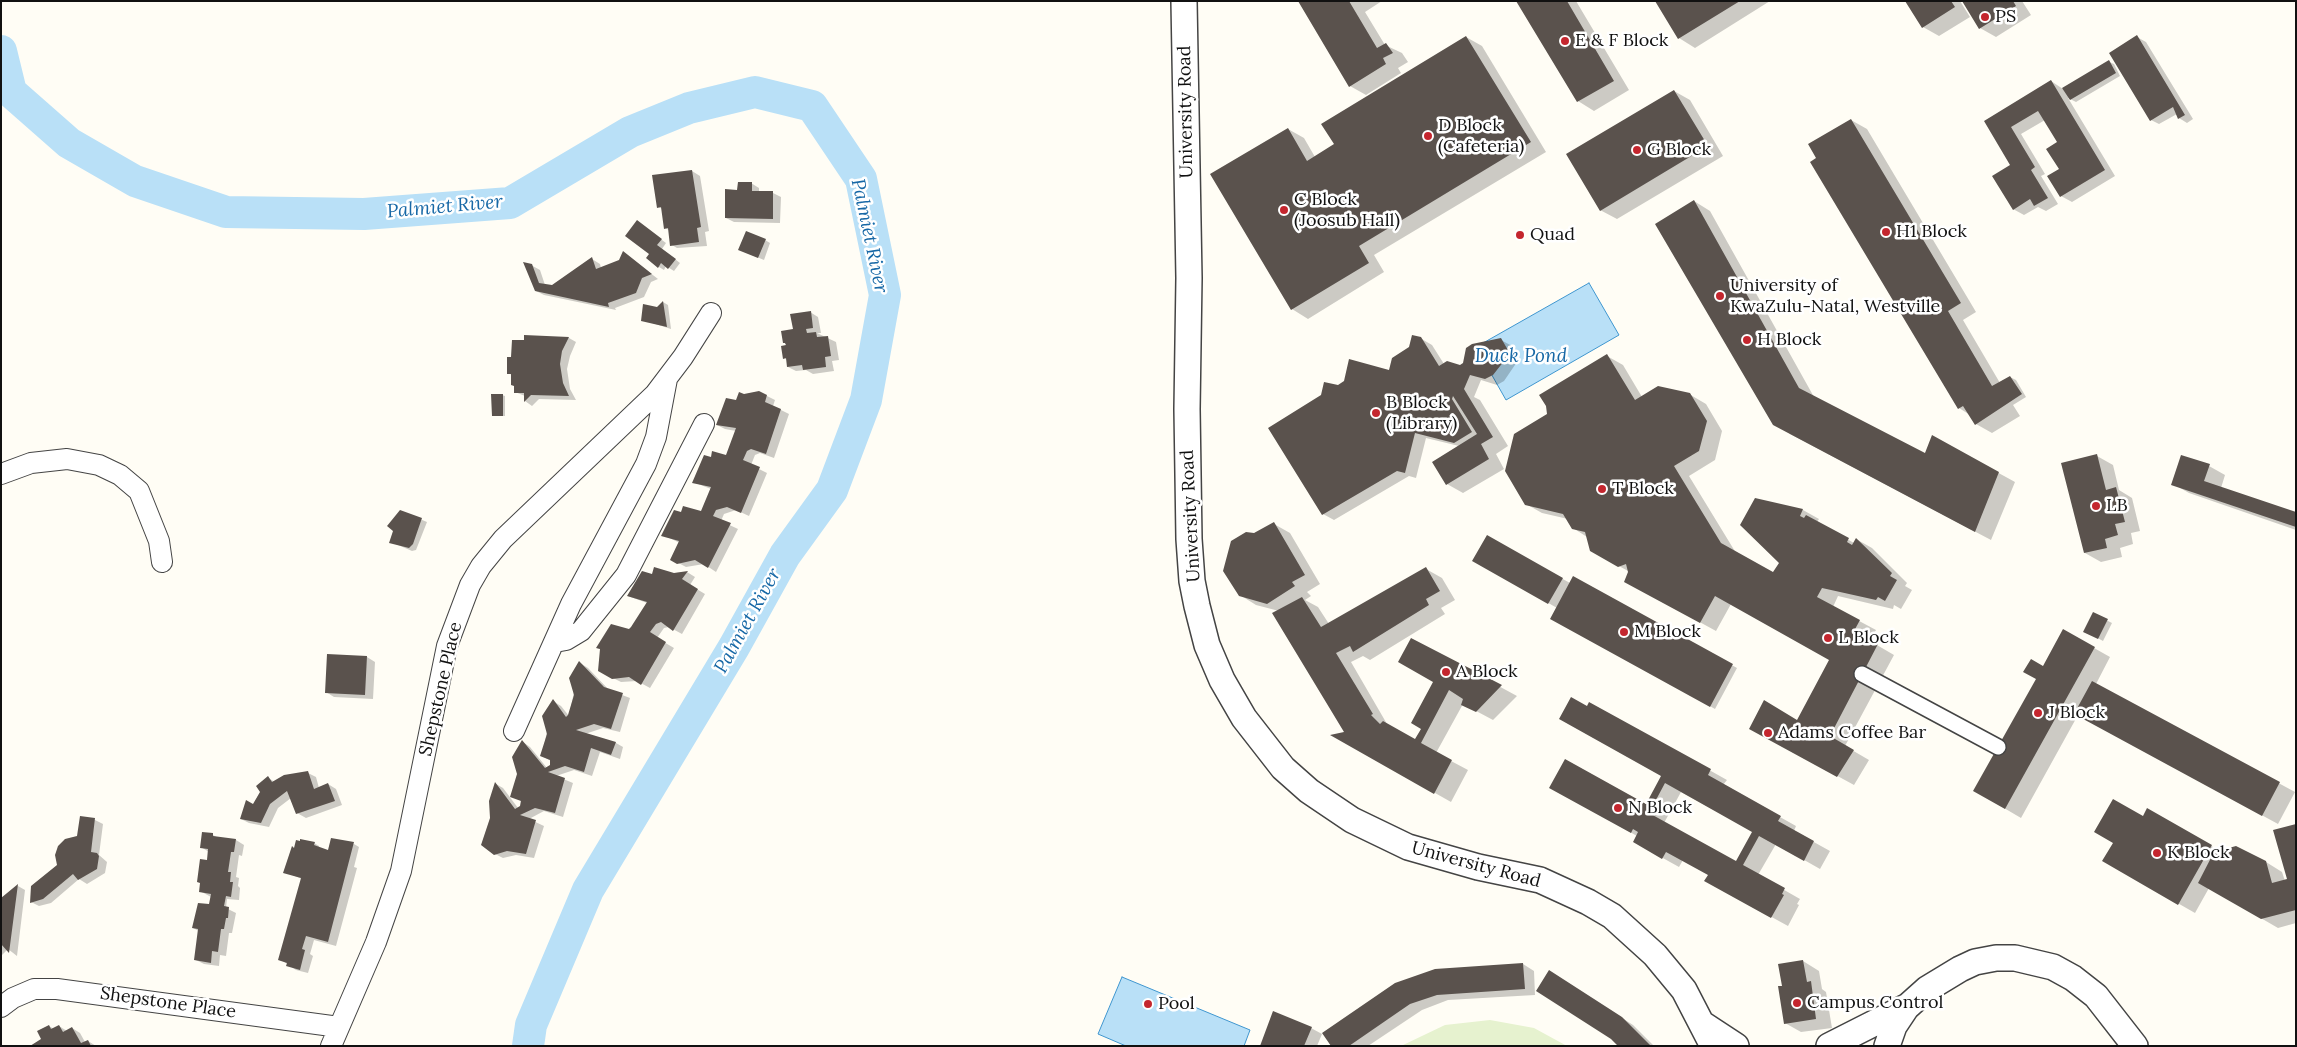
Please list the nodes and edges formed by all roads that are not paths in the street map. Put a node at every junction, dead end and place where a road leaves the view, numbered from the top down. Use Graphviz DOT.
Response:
graph roads {
  1 [pos="1184,1"];
  2 [pos="711,313"];
  3 [pos="667,379"];
  4 [pos="704,424"];
  5 [pos="1,474"];
  6 [pos="162,562"];
  7 [pos="556,642"];
  8 [pos="1862,674"];
  9 [pos="514,731"];
  10 [pos="1998,747"];
  11 [pos="1908,1006"];
  12 [pos="1,1007"];
  13 [pos="339,1027"];
  14 [pos="1709,1036"];
  15 [pos="331,1046"];
  16 [pos="1736,1046"];
  17 [pos="1829,1046"];
  18 [pos="1835,1046"];
  19 [pos="1843,1046"];
  20 [pos="1887,1046"];
  21 [pos="2135,1046"];
  1 -- 14 [label="street, University Road"];
  2 -- 3 [label="street, Shepstone Place"];
  3 -- 7 [label="street"];
  3 -- 13 [label="street, Shepstone Place"];
  4 -- 7 [label="street"];
  5 -- 6 [label="street"];
  7 -- 9 [label="street"];
  8 -- 10 [label="street"];
  11 -- 17 [label="street"];
  11 -- 20 [label="street"];
  11 -- 21 [label="street"];
  12 -- 13 [label="street, Shepstone Place"];
  13 -- 15 [label="street, Shepstone Place"];
  14 -- 16 [label="street, University Road"];
  18 -- 19 [label="street"];
}
